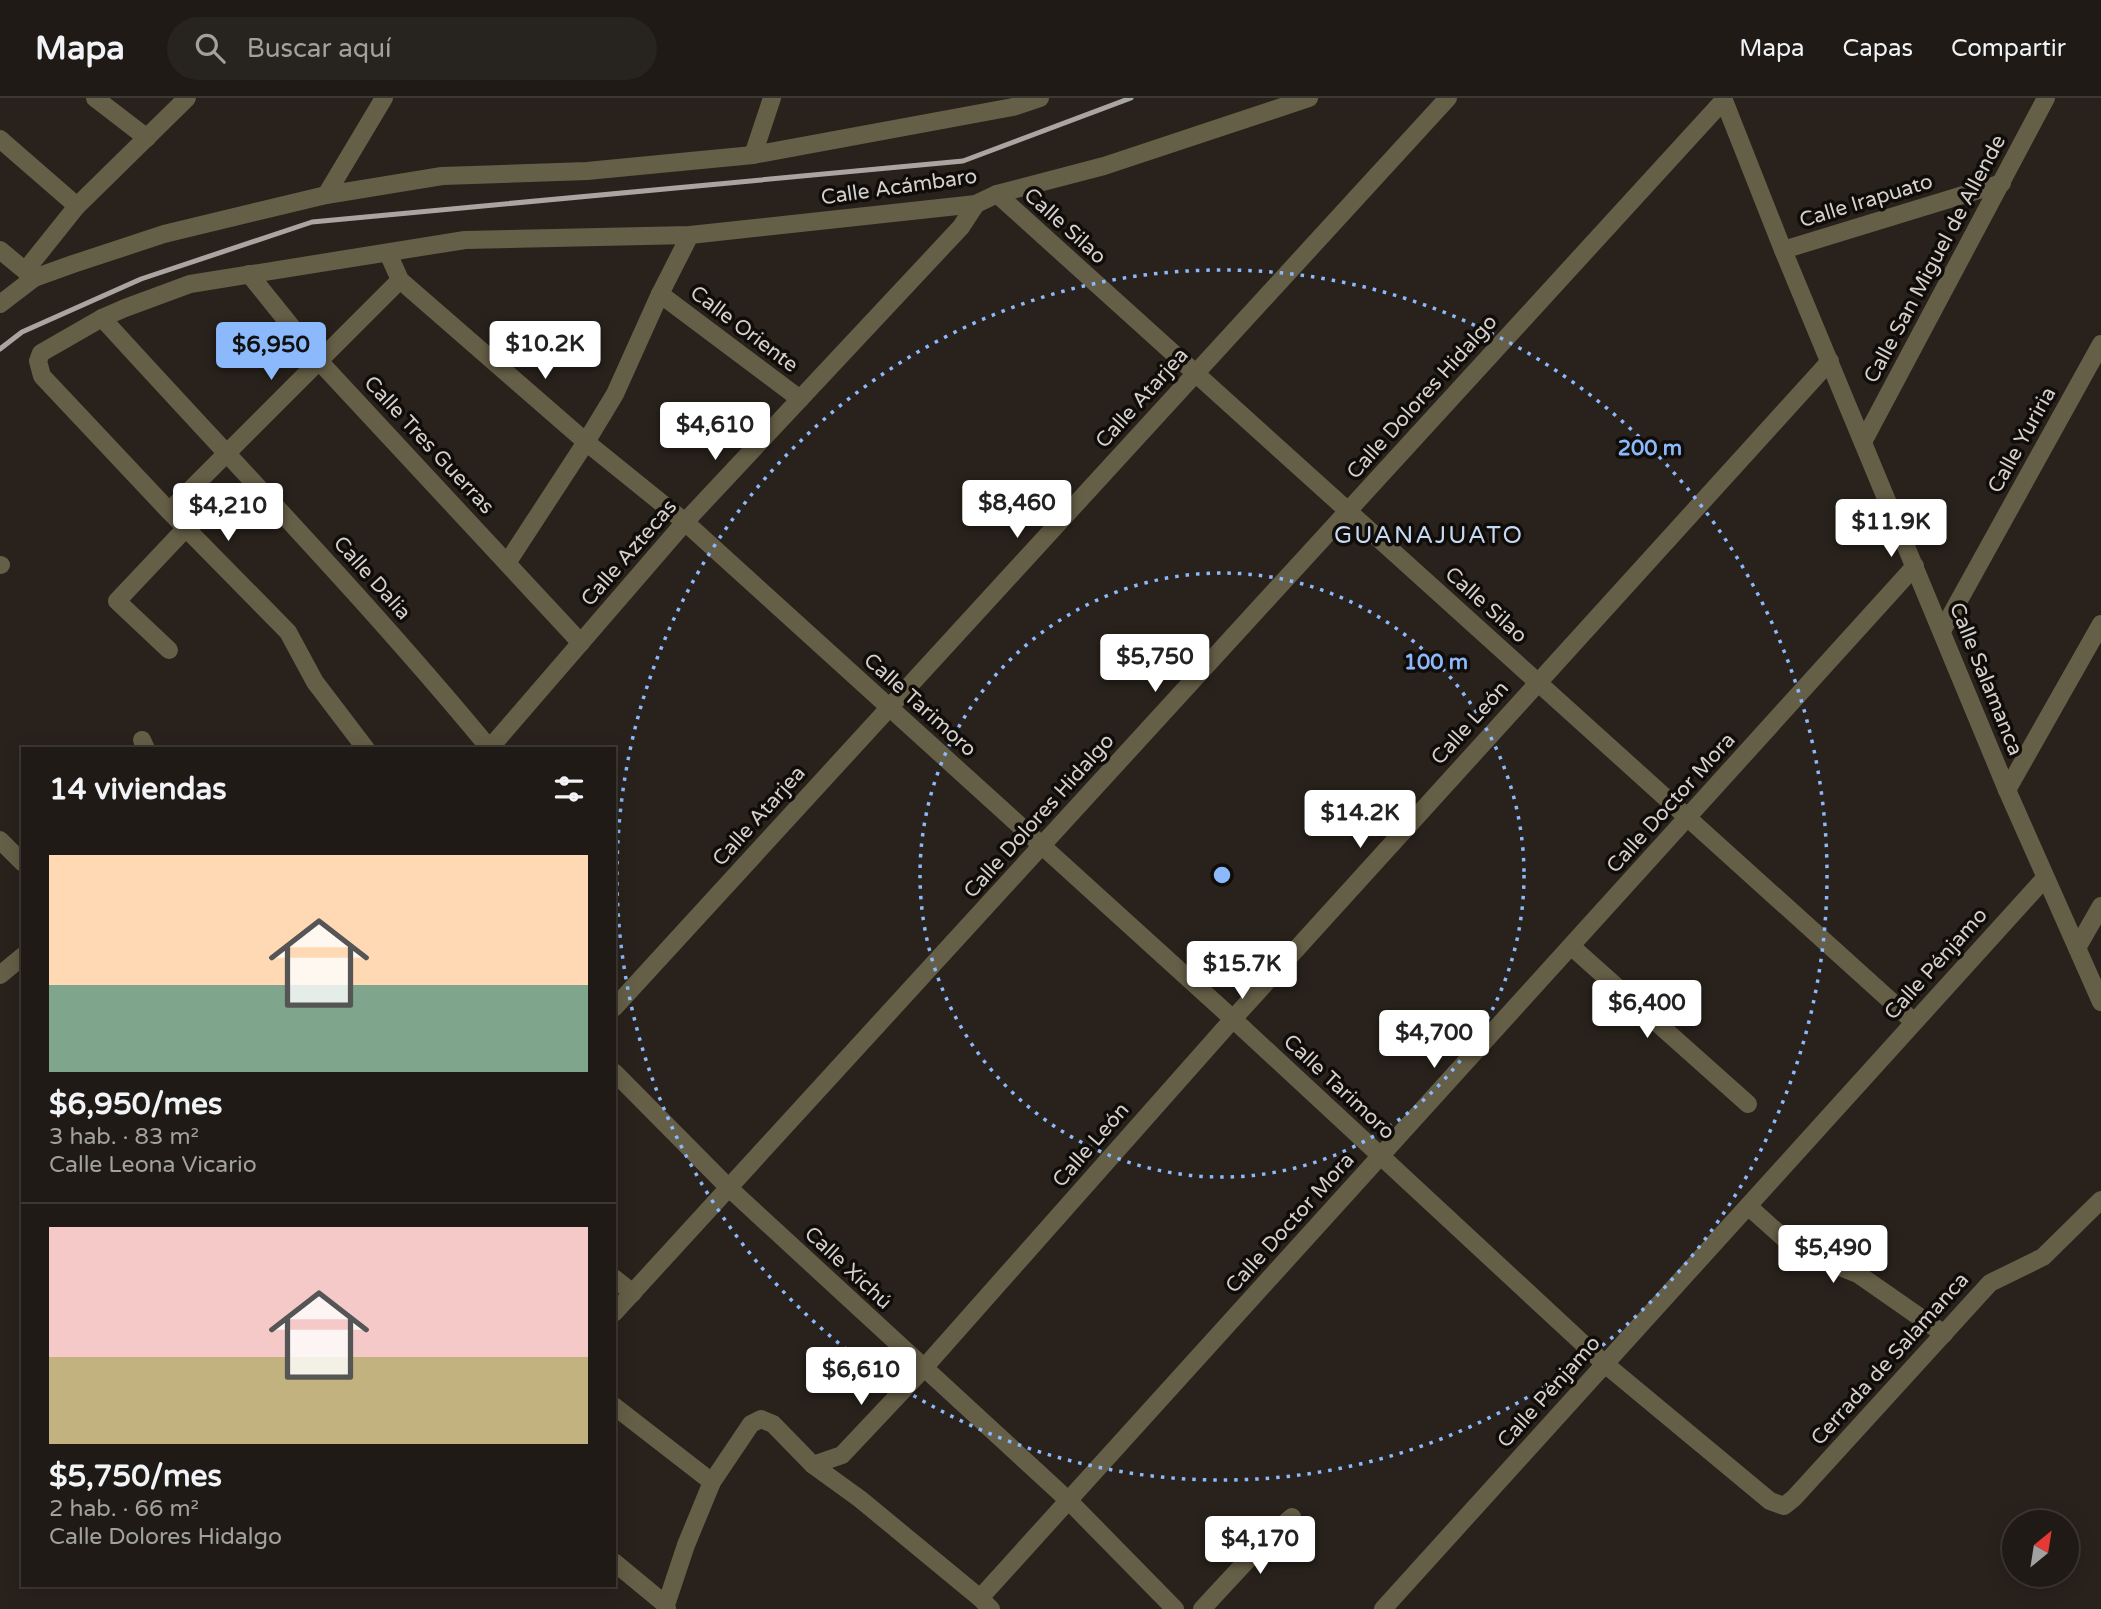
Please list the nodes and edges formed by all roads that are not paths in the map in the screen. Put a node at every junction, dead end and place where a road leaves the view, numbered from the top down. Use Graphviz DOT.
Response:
graph roads {
  1 [pos="95,98"];
  2 [pos="187,98"];
  3 [pos="384,98"];
  4 [pos="772,98"];
  5 [pos="1040,98"];
  6 [pos="1309,98"];
  7 [pos="1448,98"];
  8 [pos="2046,98"];
  9 [pos="1723,99"];
  10 [pos="147,138"];
  11 [pos="0,139"];
  12 [pos="753,155"];
  13 [pos="2002,183"];
  14 [pos="997,194"];
  15 [pos="326,195"];
  16 [pos="976,204"];
  17 [pos="77,206"];
  18 [pos="690,235"];
  19 [pos="0,250"];
  20 [pos="1783,250"];
  21 [pos="388,253"];
  22 [pos="248,274"];
  23 [pos="29,275"];
  24 [pos="400,280"];
  25 [pos="660,294"];
  26 [pos="0,304"];
  27 [pos="102,318"];
  28 [pos="2101,344"];
  29 [pos="319,361"];
  30 [pos="1830,361"];
  31 [pos="1195,373"];
  32 [pos="800,399"];
  33 [pos="586,442"];
  34 [pos="1863,442"];
  35 [pos="225,454"];
  36 [pos="169,511"];
  37 [pos="1348,511"];
  38 [pos="685,522"];
  39 [pos="186,528"];
  40 [pos="507,563"];
  41 [pos="1915,566"];
  42 [pos="2101,624"];
  43 [pos="1942,631"];
  44 [pos="581,643"];
  45 [pos="169,650"];
  46 [pos="1538,682"];
  47 [pos="890,707"];
  48 [pos="364,747"];
  49 [pos="487,747"];
  50 [pos="491,747"];
  51 [pos="2007,790"];
  52 [pos="1687,817"];
  53 [pos="0,840"];
  54 [pos="1042,846"];
  55 [pos="21,861"];
  56 [pos="2045,878"];
  57 [pos="2101,906"];
  58 [pos="1572,947"];
  59 [pos="2077,948"];
  60 [pos="21,958"];
  61 [pos="0,975"];
  62 [pos="2101,1002"];
  63 [pos="616,1006"];
  64 [pos="1233,1019"];
  65 [pos="1914,1022"];
  66 [pos="616,1074"];
  67 [pos="1748,1104"];
  68 [pos="1381,1156"];
  69 [pos="729,1188"];
  70 [pos="2101,1200"];
  71 [pos="1748,1206"];
  72 [pos="616,1280"];
  73 [pos="633,1293"];
  74 [pos="616,1312"];
  75 [pos="1944,1334"];
  76 [pos="1605,1364"];
  77 [pos="923,1369"];
  78 [pos="616,1408"];
  79 [pos="813,1465"];
  80 [pos="712,1482"];
  81 [pos="1069,1501"];
  82 [pos="1784,1506"];
  83 [pos="1292,1517"];
  84 [pos="616,1564"];
  85 [pos="986,1604"];
  86 [pos="667,1607"];
  87 [pos="1175,1609"];
  88 [pos="1202,1609"];
  89 [pos="1383,1609"];
  1 -- 10 [label="street"];
  2 -- 10 [label="street"];
  3 -- 15 [label="street"];
  4 -- 12 [label="street"];
  5 -- 12 [label="street"];
  6 -- 14 [label="street, Calle Acámbaro"];
  7 -- 31 [label="street, Calle Atarjea"];
  8 -- 13 [label="street, Calle San Miguel de Allende"];
  9 -- 20 [label="street, Calle Salamanca"];
  9 -- 37 [label="street, Calle Dolores Hidalgo"];
  10 -- 17 [label="street"];
  11 -- 17 [label="street"];
  12 -- 15 [label="street"];
  13 -- 20 [label="street, Calle Irapuato"];
  13 -- 34 [label="street, Calle San Miguel de Allende"];
  14 -- 16 [label="street, Calle Acámbaro"];
  14 -- 31 [label="street, Calle Silao"];
  15 -- 23 [label="street"];
  16 -- 18 [label="street, Calle Acámbaro"];
  16 -- 32 [label="street, Calle Aztecas"];
  17 -- 23 [label="street"];
  18 -- 21 [label="street, Calle Acámbaro"];
  18 -- 25 [label="street"];
  19 -- 23 [label="street"];
  20 -- 30 [label="street, Calle Salamanca"];
  21 -- 22 [label="street, Calle Acámbaro"];
  21 -- 24 [label="street"];
  22 -- 27 [label="street, Calle Acámbaro"];
  22 -- 29 [label="street, Calle Tres Guerras"];
  23 -- 26 [label="street"];
  24 -- 29 [label="street"];
  24 -- 33 [label="street, Calle Tarimoro"];
  25 -- 32 [label="street, Calle Oriente"];
  25 -- 33 [label="street"];
  27 -- 35 [label="street, Calle Dalia"];
  27 -- 36 [label="street, Calle Acámbaro"];
  28 -- 43 [label="street, Calle Yuriria"];
  29 -- 35 [label="street"];
  29 -- 40 [label="street, Calle Tres Guerras"];
  30 -- 34 [label="street, Calle Salamanca"];
  30 -- 46 [label="street, Calle León"];
  31 -- 37 [label="street, Calle Silao"];
  31 -- 47 [label="street, Calle Atarjea"];
  32 -- 38 [label="street, Calle Aztecas"];
  33 -- 38 [label="street, Calle Tarimoro"];
  33 -- 40 [label="street"];
  34 -- 41 [label="street, Calle Salamanca"];
  35 -- 36 [label="street"];
  35 -- 49 [label="street, Calle Dalia"];
  36 -- 39 [label="street"];
  37 -- 46 [label="street, Calle Silao"];
  37 -- 54 [label="street, Calle Dolores Hidalgo"];
  38 -- 44 [label="street, Calle Aztecas"];
  38 -- 47 [label="street, Calle Tarimoro"];
  39 -- 45 [label="street"];
  39 -- 48 [label="street"];
  40 -- 44 [label="street, Calle Tres Guerras"];
  41 -- 43 [label="street, Calle Salamanca"];
  41 -- 52 [label="street, Calle Doctor Mora"];
  42 -- 51 [label="street"];
  43 -- 51 [label="street, Calle Salamanca"];
  44 -- 50 [label="street, Calle Aztecas"];
  46 -- 52 [label="street, Calle Silao"];
  46 -- 64 [label="street, Calle León"];
  47 -- 54 [label="street, Calle Tarimoro"];
  47 -- 63 [label="street, Calle Atarjea"];
  51 -- 56 [label="street, Calle Salamanca"];
  52 -- 58 [label="street, Calle Doctor Mora"];
  52 -- 65 [label="street, Calle Silao"];
  53 -- 55 [label="street"];
  54 -- 64 [label="street, Calle Tarimoro"];
  54 -- 69 [label="street, Calle Dolores Hidalgo"];
  56 -- 59 [label="street, Calle Salamanca"];
  56 -- 65 [label="street, Calle Pénjamo"];
  57 -- 59 [label="street"];
  58 -- 67 [label="street"];
  58 -- 68 [label="street, Calle Doctor Mora"];
  59 -- 62 [label="street, Calle Salamanca"];
  60 -- 61 [label="street"];
  64 -- 68 [label="street, Calle Tarimoro"];
  64 -- 77 [label="street, Calle León"];
  65 -- 71 [label="street, Calle Pénjamo"];
  66 -- 69 [label="street, Calle Xichú"];
  68 -- 76 [label="street, Calle Tarimoro"];
  68 -- 81 [label="street, Calle Doctor Mora"];
  69 -- 73 [label="street, Calle Dolores Hidalgo"];
  69 -- 77 [label="street, Calle Xichú"];
  70 -- 75 [label="street, Cerrada de Salamanca"];
  71 -- 75 [label="street"];
  71 -- 76 [label="street, Calle Pénjamo"];
  72 -- 73 [label="street"];
  73 -- 74 [label="street, Calle Dolores Hidalgo"];
  75 -- 82 [label="street, Cerrada de Salamanca"];
  76 -- 82 [label="street, Calle Tarimoro"];
  76 -- 89 [label="street, Calle Pénjamo"];
  77 -- 79 [label="street, Calle León"];
  77 -- 81 [label="street, Calle Xichú"];
  78 -- 80 [label="street"];
  79 -- 80 [label="street"];
  79 -- 85 [label="street"];
  80 -- 86 [label="street"];
  81 -- 85 [label="street, Calle Doctor Mora"];
  81 -- 87 [label="street, Calle Xichú"];
  83 -- 88 [label="street"];
  84 -- 86 [label="street"];
}
